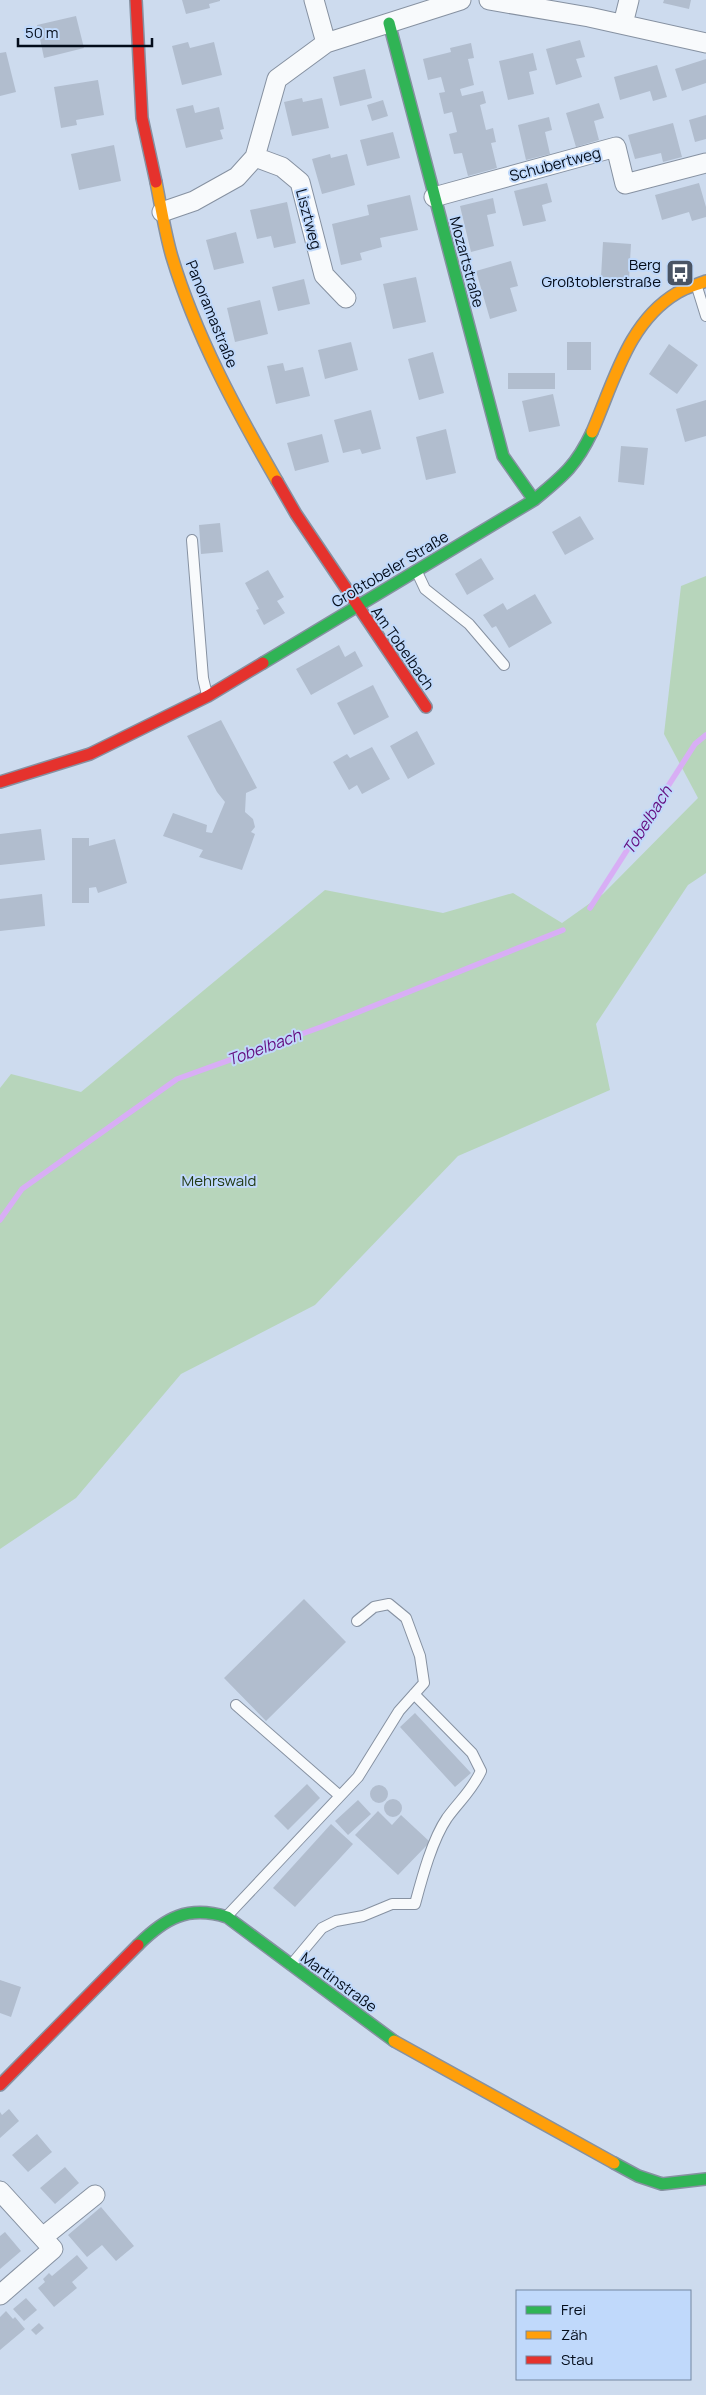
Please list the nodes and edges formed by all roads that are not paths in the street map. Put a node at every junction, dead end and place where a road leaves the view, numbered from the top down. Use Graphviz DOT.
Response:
graph roads {
  1 [pos="136,0"];
  2 [pos="314,0"];
  3 [pos="461,0"];
  4 [pos="490,0"];
  5 [pos="629,0"];
  6 [pos="389,23"];
  7 [pos="624,24"];
  8 [pos="326,43"];
  9 [pos="706,44"];
  10 [pos="255,157"];
  11 [pos="706,163"];
  12 [pos="434,197"];
  13 [pos="162,212"];
  14 [pos="701,282"];
  15 [pos="346,298"];
  16 [pos="706,316"];
  17 [pos="534,500"];
  18 [pos="192,540"];
  19 [pos="417,571"];
  20 [pos="356,607"];
  21 [pos="504,665"];
  22 [pos="208,696"];
  23 [pos="426,707"];
  24 [pos="0,782"];
  25 [pos="357,1621"];
  26 [pos="414,1694"];
  27 [pos="236,1705"];
  28 [pos="340,1796"];
  29 [pos="227,1917"];
  30 [pos="290,1966"];
  31 [pos="0,2085"];
  32 [pos="706,2179"];
  33 [pos="0,2191"];
  34 [pos="95,2195"];
  35 [pos="43,2237"];
  36 [pos="0,2296"];
  1 -- 13 [label="street, Panoramastraße"];
  2 -- 8 [label="street"];
  3 -- 6 [label="street"];
  4 -- 7 [label="street"];
  5 -- 7 [label="street"];
  6 -- 8 [label="street"];
  6 -- 12 [label="street, Mozartstraße"];
  7 -- 9 [label="street"];
  8 -- 10 [label="street"];
  10 -- 13 [label="street"];
  10 -- 15 [label="street, Lisztweg"];
  11 -- 12 [label="street, Schubertweg"];
  12 -- 17 [label="street, Mozartstraße"];
  13 -- 20 [label="street, Panoramastraße"];
  14 -- 16 [label="lane"];
  14 -- 17 [label="street, Großtobeler Straße"];
  17 -- 19 [label="street, Großtobeler Straße"];
  18 -- 22 [label="lane"];
  19 -- 20 [label="street, Großtobeler Straße"];
  19 -- 21 [label="lane"];
  20 -- 22 [label="street, Großtobeler Straße"];
  20 -- 23 [label="street, Am Tobelbach"];
  22 -- 24 [label="street, Großtobeler Straße"];
  25 -- 26 [label="lane"];
  26 -- 28 [label="lane"];
  26 -- 30 [label="lane"];
  27 -- 28 [label="lane"];
  28 -- 29 [label="lane"];
  29 -- 30 [label="street, Martinstraße"];
  29 -- 31 [label="street, Martinstraße"];
  30 -- 32 [label="street, Martinstraße"];
  33 -- 35 [label="street"];
  34 -- 35 [label="street"];
  35 -- 36 [label="street"];
}
